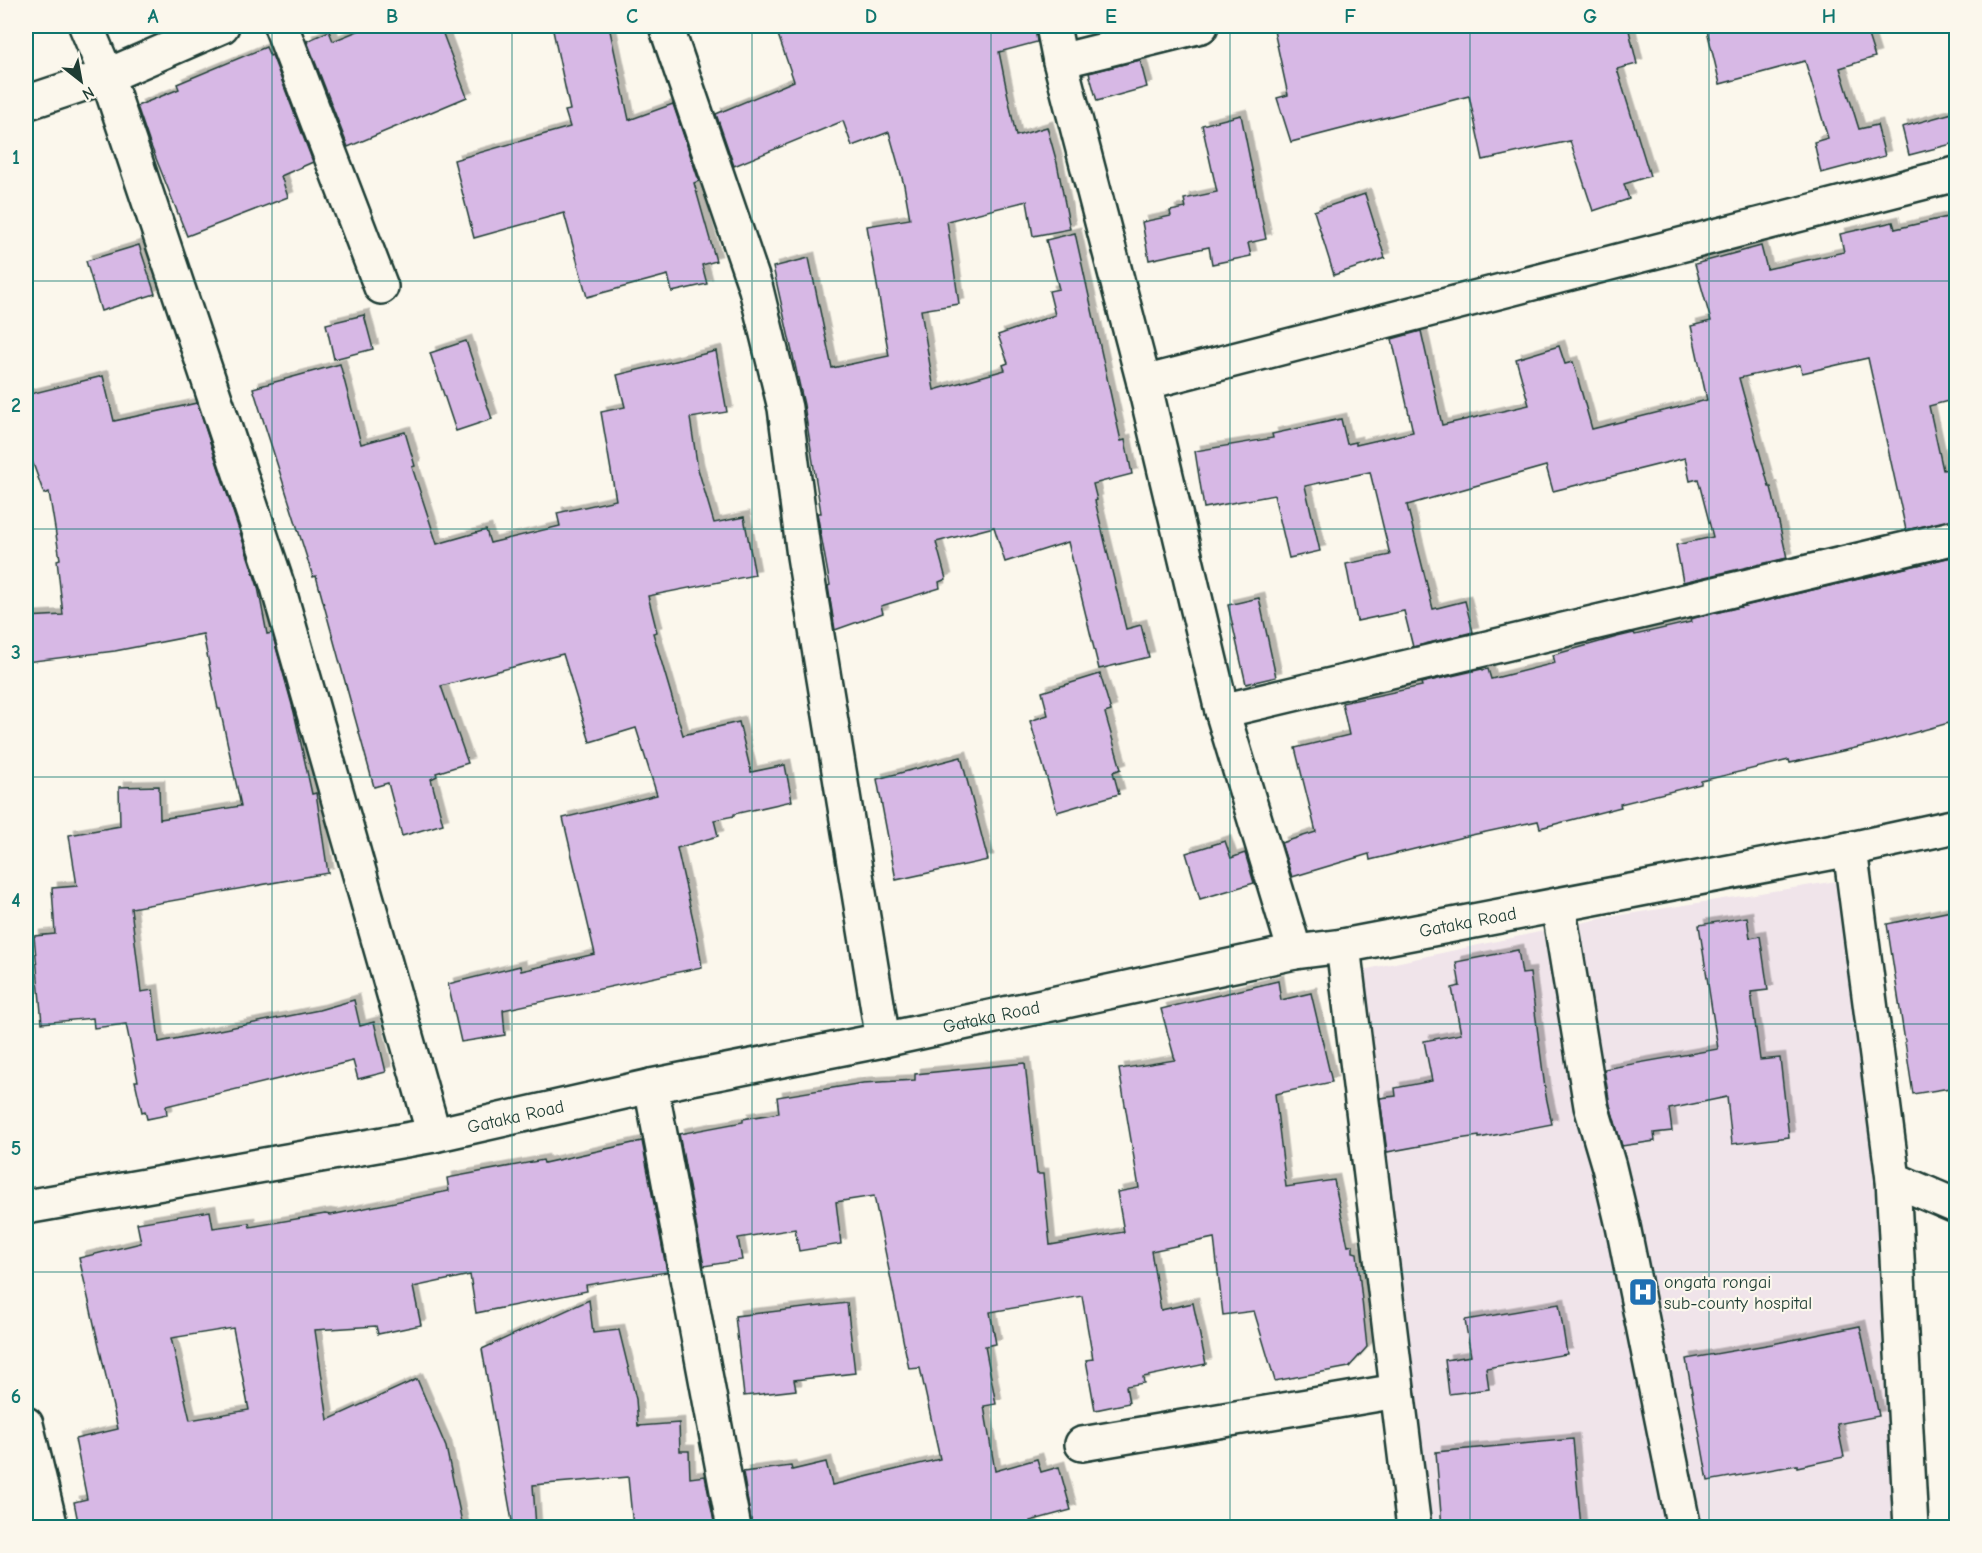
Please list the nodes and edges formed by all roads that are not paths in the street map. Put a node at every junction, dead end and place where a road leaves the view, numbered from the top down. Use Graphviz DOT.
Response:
graph roads {
  1 [pos="86,26"];
  2 [pos="222,26"];
  3 [pos="281,26"];
  4 [pos="666,26"];
  5 [pos="1053,26"];
  6 [pos="1201,26"];
  7 [pos="1060,61"];
  8 [pos="108,76"];
  9 [pos="26,103"];
  10 [pos="1956,174"];
  11 [pos="381,287"];
  12 [pos="1144,383"];
  13 [pos="1956,537"];
  14 [pos="1222,711"];
  15 [pos="1956,826"];
  16 [pos="1850,849"];
  17 [pos="1558,905"];
  18 [pos="1343,946"];
  19 [pos="1295,952"];
  20 [pos="883,1040"];
  21 [pos="651,1086"];
  22 [pos="434,1135"];
  23 [pos="1893,1179"];
  24 [pos="1956,1206"];
  25 [pos="26,1207"];
  26 [pos="1397,1391"];
  27 [pos="26,1424"];
  28 [pos="1082,1444"];
  29 [pos="51,1527"];
  30 [pos="734,1527"];
  31 [pos="1414,1527"];
  32 [pos="1684,1527"];
  33 [pos="1911,1527"];
  1 -- 8 [label="street"];
  2 -- 8 [label="street"];
  3 -- 11 [label="street"];
  4 -- 20 [label="street"];
  5 -- 7 [label="street"];
  6 -- 7 [label="street"];
  7 -- 12 [label="street"];
  8 -- 9 [label="street"];
  8 -- 22 [label="street"];
  10 -- 12 [label="street"];
  12 -- 14 [label="street"];
  13 -- 14 [label="street"];
  14 -- 19 [label="street"];
  15 -- 16 [label="street, Gataka Road"];
  16 -- 17 [label="street, Gataka Road"];
  16 -- 23 [label="street"];
  17 -- 18 [label="street, Gataka Road"];
  17 -- 32 [label="street"];
  18 -- 19 [label="street, Gataka Road"];
  18 -- 26 [label="street"];
  19 -- 20 [label="street, Gataka Road"];
  20 -- 21 [label="street, Gataka Road"];
  21 -- 22 [label="street, Gataka Road"];
  21 -- 30 [label="street"];
  22 -- 25 [label="street, Gataka Road"];
  23 -- 24 [label="street"];
  23 -- 33 [label="street"];
  26 -- 28 [label="street"];
  26 -- 31 [label="street"];
  27 -- 29 [label="street"];
}
